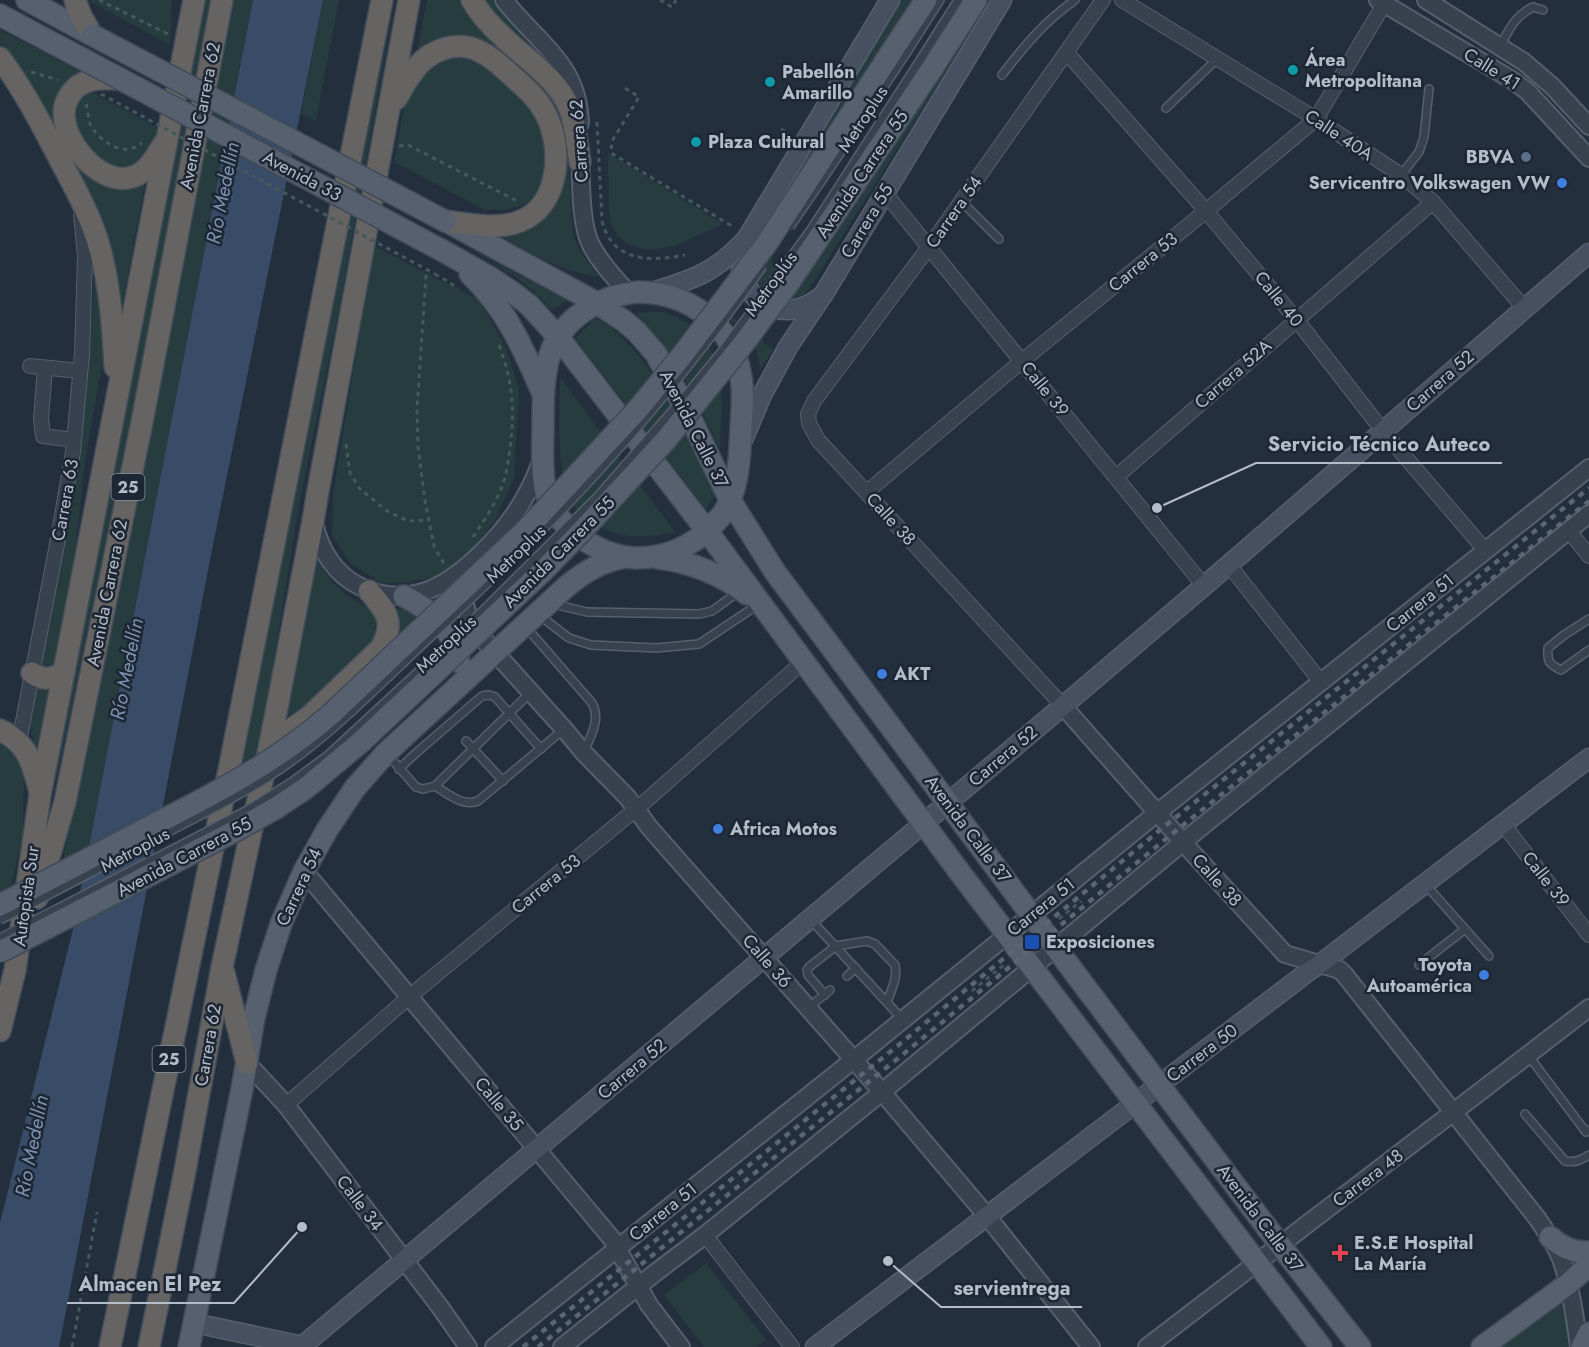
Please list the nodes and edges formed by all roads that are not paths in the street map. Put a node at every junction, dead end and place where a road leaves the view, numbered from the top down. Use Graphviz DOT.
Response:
graph roads {
  1 [pos="27,0"];
  2 [pos="75,0"];
  3 [pos="194,0"];
  4 [pos="222,0"];
  5 [pos="382,0"];
  6 [pos="409,0"];
  7 [pos="472,0"];
  8 [pos="504,0"];
  9 [pos="890,0"];
  10 [pos="926,0"];
  11 [pos="940,0"];
  12 [pos="958,0"];
  13 [pos="976,0"];
  14 [pos="1002,0"];
  15 [pos="1076,0"];
  16 [pos="1103,0"];
  17 [pos="1122,0"];
  18 [pos="1426,0"];
  19 [pos="1381,2"];
  20 [pos="1543,9"];
  21 [pos="0,15"];
  22 [pos="1460,22"];
  23 [pos="1428,29"];
  24 [pos="92,35"];
  25 [pos="1500,47"];
  26 [pos="901,49"];
  27 [pos="1067,52"];
  28 [pos="0,58"];
  29 [pos="1217,59"];
  30 [pos="926,63"];
  31 [pos="1002,75"];
  32 [pos="120,79"];
  33 [pos="1429,89"];
  34 [pos="1166,108"];
  35 [pos="387,116"];
  36 [pos="1316,119"];
  37 [pos="1589,126"];
  38 [pos="167,137"];
  39 [pos="1589,158"];
  40 [pos="580,162"];
  41 [pos="1401,175"];
  42 [pos="884,192"];
  43 [pos="961,201"];
  44 [pos="1433,202"];
  45 [pos="1206,211"];
  46 [pos="445,221"];
  47 [pos="783,236"];
  48 [pos="747,238"];
  49 [pos="999,239"];
  50 [pos="929,247"];
  51 [pos="92,252"];
  52 [pos="445,252"];
  53 [pos="1589,253"];
  54 [pos="770,255"];
  55 [pos="652,292"];
  56 [pos="628,293"];
  57 [pos="823,295"];
  58 [pos="597,303"];
  59 [pos="1524,308"];
  60 [pos="1296,319"];
  61 [pos="559,338"];
  62 [pos="1022,361"];
  63 [pos="30,366"];
  64 [pos="45,368"];
  65 [pos="80,371"];
  66 [pos="543,394"];
  67 [pos="117,395"];
  68 [pos="808,423"];
  69 [pos="1383,431"];
  70 [pos="74,440"];
  71 [pos="740,446"];
  72 [pos="543,459"];
  73 [pos="1589,468"];
  74 [pos="1116,477"];
  75 [pos="867,492"];
  76 [pos="730,500"];
  77 [pos="1589,514"];
  78 [pos="313,521"];
  79 [pos="707,531"];
  80 [pos="1569,531"];
  81 [pos="1486,551"];
  82 [pos="1589,556"];
  83 [pos="627,557"];
  84 [pos="651,557"];
  85 [pos="1229,565"];
  86 [pos="455,569"];
  87 [pos="1204,586"];
  88 [pos="745,587"];
  89 [pos="369,591"];
  90 [pos="404,596"];
  91 [pos="760,604"];
  92 [pos="537,614"];
  93 [pos="1589,619"];
  94 [pos="1589,650"];
  95 [pos="495,652"];
  96 [pos="804,661"];
  97 [pos="64,672"];
  98 [pos="32,673"];
  99 [pos="1321,682"];
  100 [pos="461,684"];
  101 [pos="531,692"];
  102 [pos="1063,706"];
  103 [pos="510,713"];
  104 [pos="445,718"];
  105 [pos="564,729"];
  106 [pos="0,730"];
  107 [pos="466,741"];
  108 [pos="20,742"];
  109 [pos="270,744"];
  110 [pos="472,749"];
  111 [pos="541,749"];
  112 [pos="584,753"];
  113 [pos="1589,758"];
  114 [pos="393,761"];
  115 [pos="503,780"];
  116 [pos="435,786"];
  117 [pos="40,795"];
  118 [pos="948,802"];
  119 [pos="636,809"];
  120 [pos="1157,813"];
  121 [pos="922,823"];
  122 [pos="1503,824"];
  123 [pos="1183,843"];
  124 [pos="304,871"];
  125 [pos="1425,884"];
  126 [pos="0,905"];
  127 [pos="1032,915"];
  128 [pos="810,918"];
  129 [pos="0,920"];
  130 [pos="1465,928"];
  131 [pos="1007,935"];
  132 [pos="1589,935"];
  133 [pos="0,938"];
  134 [pos="836,946"];
  135 [pos="1056,948"];
  136 [pos="0,952"];
  137 [pos="1489,956"];
  138 [pos="764,957"];
  139 [pos="1320,964"];
  140 [pos="1419,965"];
  141 [pos="222,967"];
  142 [pos="856,968"];
  143 [pos="1032,968"];
  144 [pos="15,970"];
  145 [pos="847,976"];
  146 [pos="409,997"];
  147 [pos="887,1002"];
  148 [pos="808,1008"];
  149 [pos="1589,1008"];
  150 [pos="903,1020"];
  151 [pos="0,1030"];
  152 [pos="1528,1055"];
  153 [pos="854,1060"];
  154 [pos="247,1063"];
  155 [pos="1160,1086"];
  156 [pos="882,1092"];
  157 [pos="1135,1104"];
  158 [pos="286,1105"];
  159 [pos="1454,1113"];
  160 [pos="1525,1114"];
  161 [pos="1588,1132"];
  162 [pos="536,1149"];
  163 [pos="1589,1155"];
  164 [pos="987,1216"];
  165 [pos="705,1235"];
  166 [pos="1550,1237"];
  167 [pos="1280,1245"];
  168 [pos="617,1249"];
  169 [pos="1589,1252"];
  170 [pos="404,1260"];
  171 [pos="1257,1263"];
  172 [pos="1589,1265"];
  173 [pos="1568,1284"];
  174 [pos="638,1287"];
  175 [pos="194,1323"];
  176 [pos="1589,1333"];
  177 [pos="302,1346"];
  178 [pos="110,1347"];
  179 [pos="149,1347"];
  180 [pos="189,1347"];
  181 [pos="468,1347"];
  182 [pos="494,1347"];
  183 [pos="562,1347"];
  184 [pos="681,1347"];
  185 [pos="792,1347"];
  186 [pos="815,1347"];
  187 [pos="1091,1347"];
  188 [pos="1148,1347"];
  189 [pos="1321,1347"];
  190 [pos="1360,1347"];
  191 [pos="1482,1347"];
  192 [pos="1580,1347"];
  1 -- 24 [label="main road, Avenida 33"];
  2 -- 24 [label="highway"];
  3 -- 38 [label="highway, Avenida Carrera 62 / 25"];
  4 -- 144 [label="highway, Avenida Carrera 62 / 25"];
  5 -- 178 [label="highway, Carrera 62 / 25"];
  6 -- 35 [label="highway, 25"];
  7 -- 40 [label="highway"];
  8 -- 40 [label="street, Carrera 62"];
  9 -- 48 [label="main road"];
  10 -- 26 [label="main road"];
  11 -- 26 [label="lane"];
  12 -- 30 [label="lane, Metroplús"];
  13 -- 30 [label="main road, Avenida Carrera 55"];
  14 -- 42 [label="main road, Carrera 55"];
  15 -- 31 [label="lane"];
  16 -- 27 [label="street, Carrera 54"];
  17 -- 29 [label="street, Calle 40A"];
  18 -- 22 [label="street, Calle 41"];
  19 -- 23 [label="street, Calle 41"];
  19 -- 36 [label="street, Carrera 53"];
  20 -- 25 [label="lane"];
  21 -- 32 [label="main road, Avenida 33, bridge"];
  22 -- 23 [label="street"];
  22 -- 25 [label="street, Calle 41"];
  23 -- 39 [label="street, Calle 41"];
  24 -- 46 [label="main road, Avenida 33, bridge"];
  25 -- 37 [label="street, Calle 41"];
  26 -- 47 [label="lane, Metroplus, bridge"];
  26 -- 126 [label="main road, bridge"];
  27 -- 43 [label="street, Carrera 54"];
  27 -- 45 [label="street, Calle 40"];
  28 -- 51 [label="highway"];
  29 -- 34 [label="lane"];
  29 -- 36 [label="street, Calle 40A"];
  30 -- 133 [label="lane, Metroplús, bridge"];
  30 -- 136 [label="main road, Avenida Carrera 55, bridge"];
  32 -- 38 [label="highway"];
  32 -- 52 [label="main road, Avenida 33, bridge"];
  33 -- 41 [label="lane"];
  35 -- 46 [label="highway"];
  35 -- 78 [label="highway, 25"];
  36 -- 41 [label="street, Calle 40A"];
  36 -- 45 [label="street, Carrera 53"];
  38 -- 67 [label="highway, Avenida Carrera 62 / 25"];
  40 -- 56 [label="street, Carrera 62"];
  41 -- 44 [label="street, Calle 40A"];
  42 -- 50 [label="street, Calle 39"];
  42 -- 57 [label="main road, Carrera 55"];
  43 -- 49 [label="lane"];
  43 -- 50 [label="street, Carrera 54"];
  44 -- 59 [label="street, Calle 40A"];
  44 -- 60 [label="street, Carrera 52A"];
  45 -- 60 [label="street, Calle 40"];
  45 -- 62 [label="street, Carrera 53"];
  46 -- 58 [label="main road, Avenida 33"];
  48 -- 55 [label="main road"];
  48 -- 57 [label="main road"];
  50 -- 62 [label="street, Calle 39"];
  50 -- 68 [label="street, Carrera 54"];
  51 -- 65 [label="street, Carrera 63"];
  51 -- 67 [label="highway"];
  52 -- 61 [label="main road, Avenida 33"];
  52 -- 66 [label="main road"];
  53 -- 59 [label="main road, Carrera 52"];
  54 -- 129 [label="lane, Metroplus, bridge"];
  55 -- 56 [label="main road"];
  55 -- 71 [label="main road"];
  56 -- 58 [label="main road"];
  57 -- 71 [label="main road, Carrera 55"];
  58 -- 61 [label="main road"];
  58 -- 76 [label="main road, Avenida Calle 37"];
  59 -- 69 [label="main road, Carrera 52"];
  60 -- 69 [label="street, Calle 40"];
  60 -- 74 [label="street, Carrera 52A"];
  61 -- 66 [label="main road"];
  61 -- 79 [label="main road, Avenida Calle 37"];
  62 -- 74 [label="street, Calle 39"];
  62 -- 75 [label="street, Carrera 53"];
  63 -- 64 [label="street"];
  64 -- 65 [label="street"];
  64 -- 70 [label="street"];
  65 -- 70 [label="street, Carrera 63"];
  66 -- 72 [label="main road"];
  67 -- 97 [label="highway, Avenida Carrera 62 / 25"];
  68 -- 75 [label="street, Calle 38"];
  69 -- 81 [label="street, Calle 40"];
  69 -- 85 [label="main road, Carrera 52"];
  70 -- 98 [label="street, Carrera 63"];
  71 -- 76 [label="main road"];
  72 -- 83 [label="main road"];
  72 -- 86 [label="street"];
  73 -- 81 [label="street, Carrera 51"];
  74 -- 87 [label="street, Calle 39"];
  75 -- 102 [label="street, Calle 38"];
  76 -- 79 [label="main road"];
  76 -- 118 [label="main road, Avenida Calle 37"];
  77 -- 80 [label="street, Carrera 51"];
  78 -- 89 [label="street"];
  78 -- 109 [label="highway, 25"];
  79 -- 84 [label="main road"];
  79 -- 88 [label="main road, Avenida Calle 37"];
  80 -- 82 [label="street"];
  80 -- 123 [label="street, Carrera 51"];
  81 -- 99 [label="street, Carrera 51"];
  83 -- 84 [label="main road"];
  83 -- 92 [label="main road, Carrera 54"];
  84 -- 88 [label="main road"];
  85 -- 87 [label="main road, Carrera 52"];
  85 -- 99 [label="street"];
  86 -- 90 [label="street"];
  86 -- 95 [label="street, Calle 36"];
  87 -- 102 [label="main road, Carrera 52"];
  88 -- 91 [label="main road, Avenida Calle 37"];
  88 -- 92 [label="lane"];
  89 -- 90 [label="street"];
  89 -- 109 [label="highway"];
  90 -- 100 [label="main road"];
  91 -- 92 [label="lane"];
  91 -- 96 [label="main road, Avenida Calle 37"];
  92 -- 95 [label="main road, Carrera 54"];
  92 -- 112 [label="lane"];
  93 -- 94 [label="lane"];
  95 -- 100 [label="main road, Carrera 54"];
  95 -- 101 [label="street, Calle 36"];
  96 -- 119 [label="street, Carrera 53"];
  96 -- 121 [label="main road, Avenida Calle 37"];
  97 -- 98 [label="highway"];
  97 -- 117 [label="highway, Avenida Carrera 62 / 25"];
  98 -- 108 [label="street, Carrera 63"];
  99 -- 120 [label="street, Carrera 51"];
  100 -- 104 [label="main road, Carrera 54"];
  101 -- 103 [label="lane"];
  101 -- 105 [label="street, Calle 36"];
  102 -- 118 [label="main road, Carrera 52"];
  102 -- 120 [label="street, Calle 38"];
  103 -- 104 [label="lane"];
  103 -- 110 [label="lane"];
  103 -- 111 [label="lane"];
  104 -- 114 [label="main road, Carrera 54"];
  105 -- 111 [label="lane"];
  105 -- 112 [label="street, Calle 36"];
  106 -- 108 [label="highway"];
  107 -- 110 [label="lane"];
  108 -- 117 [label="highway"];
  109 -- 141 [label="highway, Carrera 62 / 25"];
  110 -- 115 [label="lane"];
  110 -- 116 [label="lane"];
  111 -- 115 [label="lane"];
  112 -- 119 [label="street, Calle 36"];
  113 -- 122 [label="main road, Carrera 50"];
  114 -- 116 [label="lane"];
  114 -- 124 [label="main road, Carrera 54"];
  115 -- 116 [label="lane"];
  117 -- 144 [label="highway, Autopista Sur / 25"];
  118 -- 121 [label="main road, Carrera 52"];
  118 -- 127 [label="main road, Avenida Calle 37"];
  119 -- 138 [label="street, Calle 36"];
  119 -- 146 [label="street, Carrera 53"];
  120 -- 123 [label="street, Calle 38"];
  120 -- 127 [label="street, Carrera 51"];
  121 -- 128 [label="main road, Carrera 52"];
  121 -- 131 [label="main road, Avenida Calle 37"];
  122 -- 125 [label="main road, Carrera 50"];
  122 -- 132 [label="street, Calle 39"];
  123 -- 135 [label="street, Carrera 51"];
  123 -- 139 [label="street, Calle 38"];
  124 -- 146 [label="street, Calle 35"];
  124 -- 154 [label="main road, Carrera 54"];
  125 -- 130 [label="lane"];
  125 -- 139 [label="main road, Carrera 50"];
  127 -- 131 [label="street, Carrera 51"];
  127 -- 135 [label="main road, Avenida Calle 37"];
  128 -- 134 [label="lane"];
  128 -- 138 [label="main road, Carrera 52"];
  130 -- 137 [label="lane"];
  130 -- 140 [label="lane"];
  131 -- 143 [label="main road, Avenida Calle 37"];
  131 -- 150 [label="street, Carrera 51"];
  134 -- 142 [label="lane"];
  134 -- 147 [label="lane"];
  134 -- 148 [label="lane"];
  135 -- 143 [label="street, Carrera 51"];
  135 -- 155 [label="main road, Avenida Calle 37"];
  138 -- 148 [label="street, Calle 36"];
  138 -- 162 [label="main road, Carrera 52"];
  139 -- 155 [label="main road, Carrera 50"];
  139 -- 159 [label="street, Calle 38"];
  141 -- 154 [label="highway"];
  141 -- 179 [label="highway, Carrera 62 / 25"];
  142 -- 145 [label="lane"];
  142 -- 147 [label="lane"];
  143 -- 156 [label="street, Carrera 51"];
  143 -- 157 [label="main road, Avenida Calle 37"];
  144 -- 151 [label="highway, Autopista Sur / 25"];
  146 -- 158 [label="street, Carrera 53"];
  146 -- 162 [label="street, Calle 35"];
  147 -- 150 [label="lane"];
  148 -- 153 [label="street, Calle 36"];
  149 -- 152 [label="street, Carrera 48"];
  150 -- 153 [label="street, Carrera 51"];
  152 -- 159 [label="street, Carrera 48"];
  152 -- 161 [label="lane"];
  153 -- 156 [label="street, Calle 36"];
  153 -- 168 [label="street, Carrera 51"];
  154 -- 158 [label="street, Calle 34"];
  154 -- 175 [label="main road, Carrera 54"];
  155 -- 157 [label="main road, Carrera 50"];
  155 -- 167 [label="main road, Avenida Calle 37"];
  156 -- 164 [label="street, Calle 36"];
  156 -- 165 [label="street, Carrera 51"];
  157 -- 164 [label="main road, Carrera 50"];
  157 -- 171 [label="main road, Avenida Calle 37"];
  158 -- 170 [label="street, Calle 34"];
  159 -- 166 [label="street, Calle 38"];
  159 -- 167 [label="street, Carrera 48"];
  160 -- 163 [label="lane"];
  162 -- 168 [label="street, Calle 35"];
  162 -- 170 [label="main road, Carrera 52"];
  164 -- 186 [label="main road, Carrera 50"];
  164 -- 187 [label="street, Calle 36"];
  165 -- 174 [label="street, Carrera 51"];
  165 -- 185 [label="street"];
  166 -- 169 [label="main road"];
  166 -- 173 [label="street, Calle 38"];
  167 -- 171 [label="street, Carrera 48"];
  167 -- 190 [label="main road, Avenida Calle 37"];
  168 -- 174 [label="street, Calle 35"];
  168 -- 182 [label="street, Carrera 51"];
  170 -- 177 [label="main road, Carrera 52"];
  170 -- 181 [label="street, Calle 34"];
  171 -- 188 [label="street, Carrera 48"];
  171 -- 189 [label="main road, Avenida Calle 37"];
  172 -- 173 [label="main road"];
  173 -- 191 [label="main road"];
  173 -- 192 [label="street, Calle 38"];
  174 -- 183 [label="street, Carrera 51"];
  174 -- 184 [label="street, Calle 35"];
  175 -- 177 [label="main road, Carrera 52"];
  175 -- 180 [label="main road, Carrera 54"];
  176 -- 192 [label="main road"];
}
